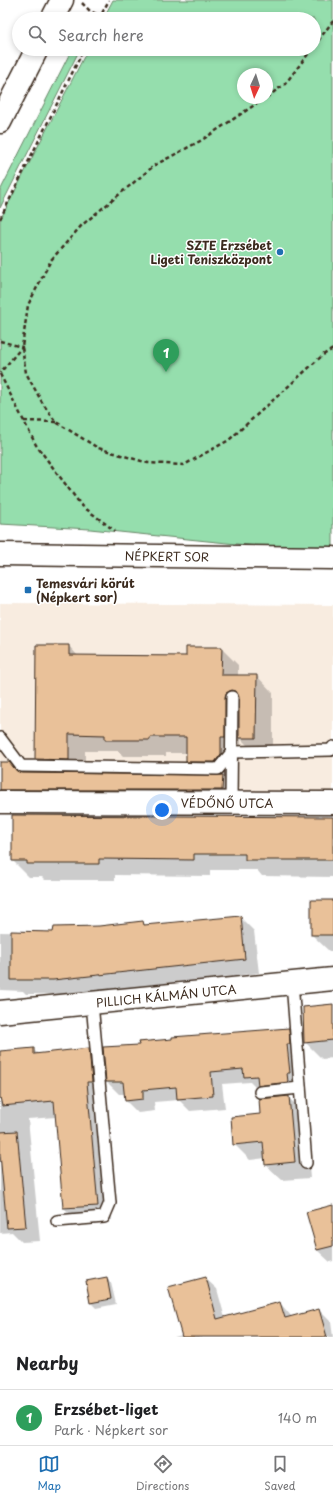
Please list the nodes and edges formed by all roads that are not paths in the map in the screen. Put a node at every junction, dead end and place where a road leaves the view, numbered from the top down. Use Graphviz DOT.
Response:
graph roads {
  1 [pos="62,0"];
  2 [pos="56,12"];
  3 [pos="33,56"];
  4 [pos="0,122"];
  5 [pos="0,554"];
  6 [pos="333,558"];
  7 [pos="232,697"];
  8 [pos="0,738"];
  9 [pos="333,747"];
  10 [pos="232,752"];
  11 [pos="0,802"];
  12 [pos="231,803"];
  13 [pos="333,803"];
  14 [pos="333,979"];
  15 [pos="292,982"];
  16 [pos="92,1003"];
  17 [pos="0,1012"];
  18 [pos="300,1088"];
  19 [pos="260,1092"];
  20 [pos="306,1163"];
  21 [pos="57,1221"];
  1 -- 2 [label="street"];
  3 -- 4 [label="street"];
  5 -- 6 [label="street, NÉPKERT SOR"];
  7 -- 10 [label="lane"];
  8 -- 10 [label="lane"];
  9 -- 10 [label="lane"];
  10 -- 12 [label="lane"];
  11 -- 12 [label="street, VÉDŐNŐ UTCA"];
  12 -- 13 [label="street, VÉDŐNŐ UTCA"];
  14 -- 15 [label="street, PILLICH KÁLMÁN UTCA"];
  15 -- 16 [label="street, PILLICH KÁLMÁN UTCA"];
  15 -- 18 [label="lane"];
  16 -- 17 [label="street, PILLICH KÁLMÁN UTCA"];
  16 -- 21 [label="lane"];
  18 -- 19 [label="lane"];
  18 -- 20 [label="lane"];
}
